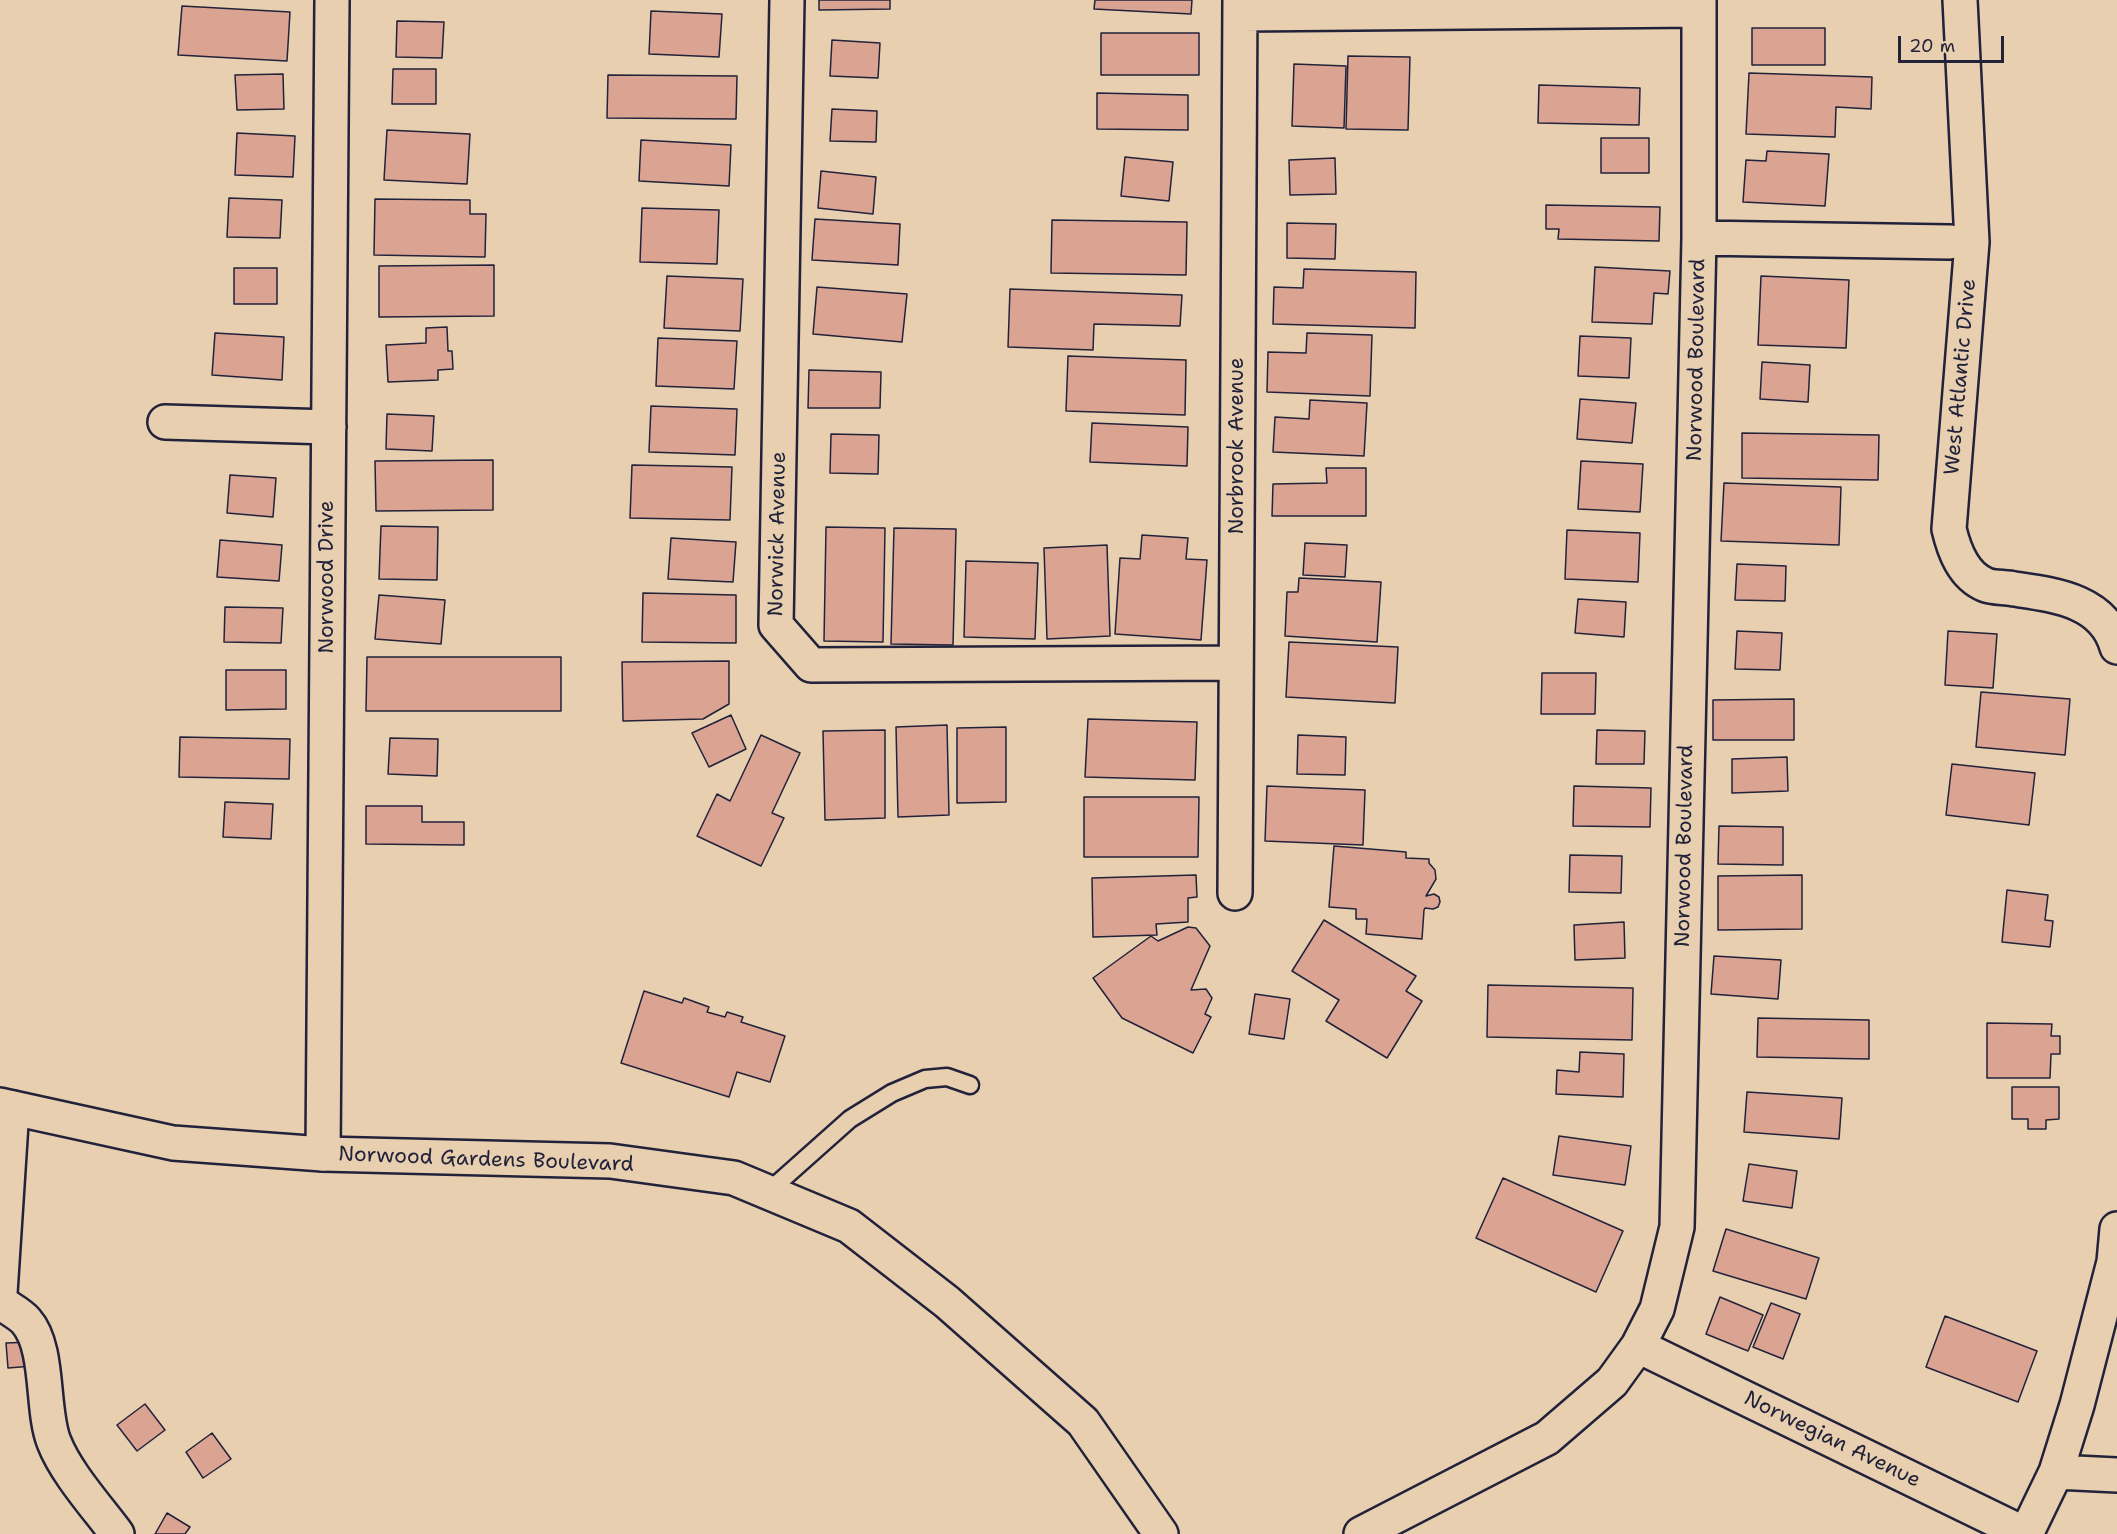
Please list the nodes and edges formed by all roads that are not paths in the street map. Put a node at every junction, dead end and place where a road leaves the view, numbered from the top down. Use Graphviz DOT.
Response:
graph roads {
  1 [pos="332,0"];
  2 [pos="788,0"];
  3 [pos="1960,0"];
  4 [pos="1699,5"];
  5 [pos="1240,7"];
  6 [pos="1700,238"];
  7 [pos="1950,243"];
  8 [pos="165,422"];
  9 [pos="329,428"];
  10 [pos="2117,647"];
  11 [pos="1236,663"];
  12 [pos="1235,893"];
  13 [pos="970,1085"];
  14 [pos="6,1106"];
  15 [pos="323,1154"];
  16 [pos="768,1192"];
  17 [pos="2117,1229"];
  18 [pos="0,1293"];
  19 [pos="0,1302"];
  20 [pos="1638,1346"];
  21 [pos="2056,1472"];
  22 [pos="2117,1475"];
  23 [pos="117,1534"];
  24 [pos="1161,1534"];
  25 [pos="1361,1534"];
  26 [pos="2026,1534"];
  1 -- 9 [label="street, Norwood Drive"];
  2 -- 11 [label="street, Norwick Avenue"];
  3 -- 10 [label="street, West Atlantic Drive"];
  4 -- 5 [label="street"];
  4 -- 6 [label="street, Norwood Boulevard"];
  5 -- 11 [label="street, Norbrook Avenue"];
  6 -- 7 [label="street"];
  6 -- 20 [label="street, Norwood Boulevard"];
  8 -- 9 [label="street"];
  9 -- 15 [label="street, Norwood Drive"];
  11 -- 12 [label="street, Norbrook Avenue"];
  13 -- 16 [label="lane"];
  14 -- 15 [label="street, Norwood Gardens Boulevard"];
  14 -- 18 [label="street"];
  15 -- 16 [label="street, Norwood Gardens Boulevard"];
  16 -- 24 [label="street, Norwood Gardens Boulevard"];
  17 -- 21 [label="street"];
  19 -- 23 [label="street"];
  20 -- 25 [label="street, Norwood Boulevard"];
  20 -- 26 [label="street, Norwegian Avenue"];
  21 -- 22 [label="street"];
  21 -- 26 [label="street"];
}
